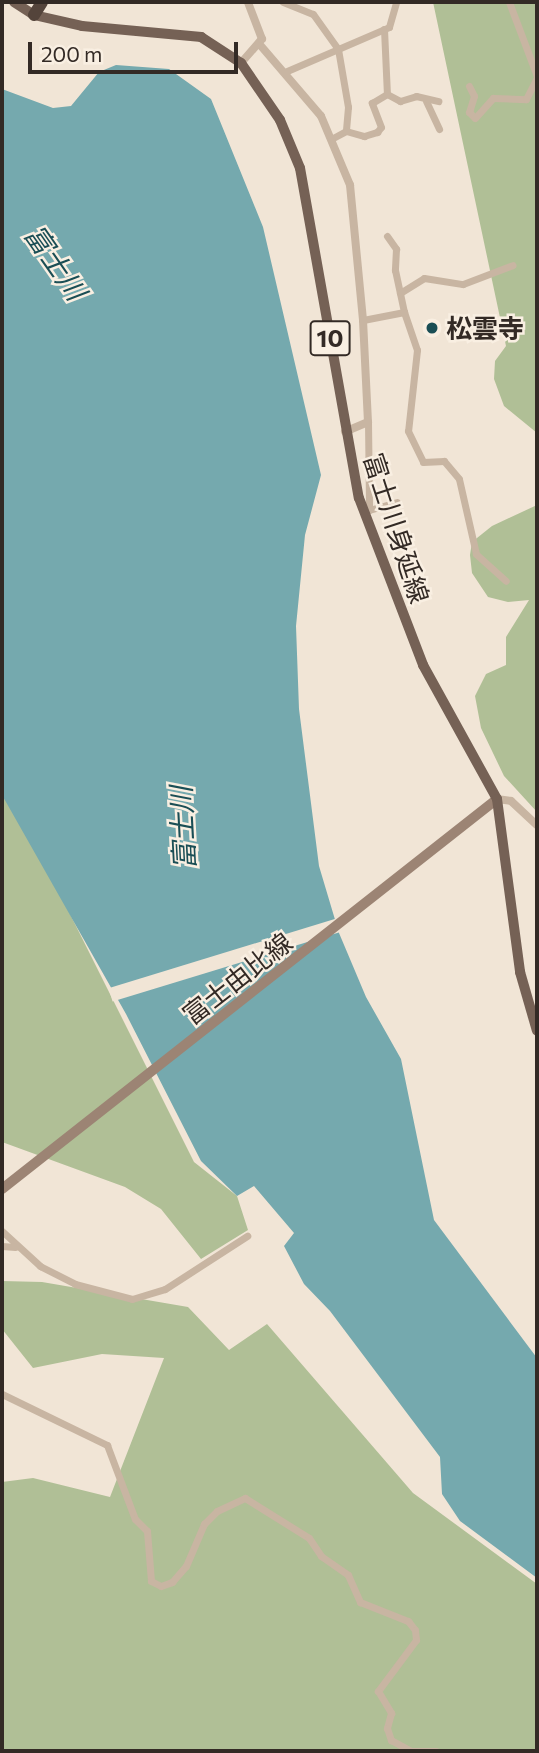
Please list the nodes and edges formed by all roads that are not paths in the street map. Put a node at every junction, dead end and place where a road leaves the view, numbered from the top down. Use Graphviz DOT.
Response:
graph roads {
  1 [pos="14,2"];
  2 [pos="42,2"];
  3 [pos="247,2"];
  4 [pos="283,2"];
  5 [pos="396,2"];
  6 [pos="509,2"];
  7 [pos="295,3"];
  8 [pos="34,15"];
  9 [pos="384,29"];
  10 [pos="261,46"];
  11 [pos="338,49"];
  12 [pos="242,63"];
  13 [pos="287,71"];
  14 [pos="537,76"];
  15 [pos="469,86"];
  16 [pos="387,94"];
  17 [pos="438,101"];
  18 [pos="426,102"];
  19 [pos="439,129"];
  20 [pos="346,131"];
  21 [pos="333,138"];
  22 [pos="387,236"];
  23 [pos="513,265"];
  24 [pos="400,293"];
  25 [pos="404,312"];
  26 [pos="363,320"];
  27 [pos="368,422"];
  28 [pos="345,432"];
  29 [pos="397,502"];
  30 [pos="506,581"];
  31 [pos="496,799"];
  32 [pos="537,825"];
  33 [pos="537,1031"];
  34 [pos="2,1189"];
  35 [pos="2,1230"];
  36 [pos="247,1236"];
  37 [pos="2,1247"];
  38 [pos="15,1247"];
  39 [pos="2,1394"];
  40 [pos="436,1751"];
  1 -- 8 [label="main road, 富士川身延線 / 10"];
  2 -- 8 [label="highway"];
  3 -- 10 [label="street"];
  4 -- 7 [label="street"];
  5 -- 9 [label="street"];
  6 -- 14 [label="street"];
  7 -- 11 [label="street"];
  8 -- 12 [label="main road, 富士川身延線 / 10"];
  9 -- 11 [label="street"];
  9 -- 16 [label="street"];
  10 -- 12 [label="street"];
  10 -- 13 [label="street"];
  11 -- 13 [label="street"];
  11 -- 20 [label="street"];
  12 -- 28 [label="main road, 富士川身延線 / 10"];
  13 -- 21 [label="street"];
  14 -- 15 [label="street"];
  16 -- 18 [label="street"];
  16 -- 20 [label="street"];
  17 -- 18 [label="street"];
  18 -- 19 [label="street"];
  20 -- 21 [label="street"];
  21 -- 26 [label="street"];
  22 -- 24 [label="street"];
  23 -- 24 [label="street"];
  24 -- 25 [label="street"];
  25 -- 26 [label="street"];
  25 -- 30 [label="street"];
  26 -- 27 [label="street"];
  27 -- 28 [label="street"];
  27 -- 29 [label="street"];
  28 -- 31 [label="main road, 富士川身延線 / 10"];
  31 -- 32 [label="street"];
  31 -- 33 [label="main road, 富士川身延線 / 10"];
  31 -- 34 [label="main road, 富士由比線"];
  35 -- 38 [label="street"];
  36 -- 38 [label="street"];
  37 -- 38 [label="street"];
  39 -- 40 [label="street"];
}
